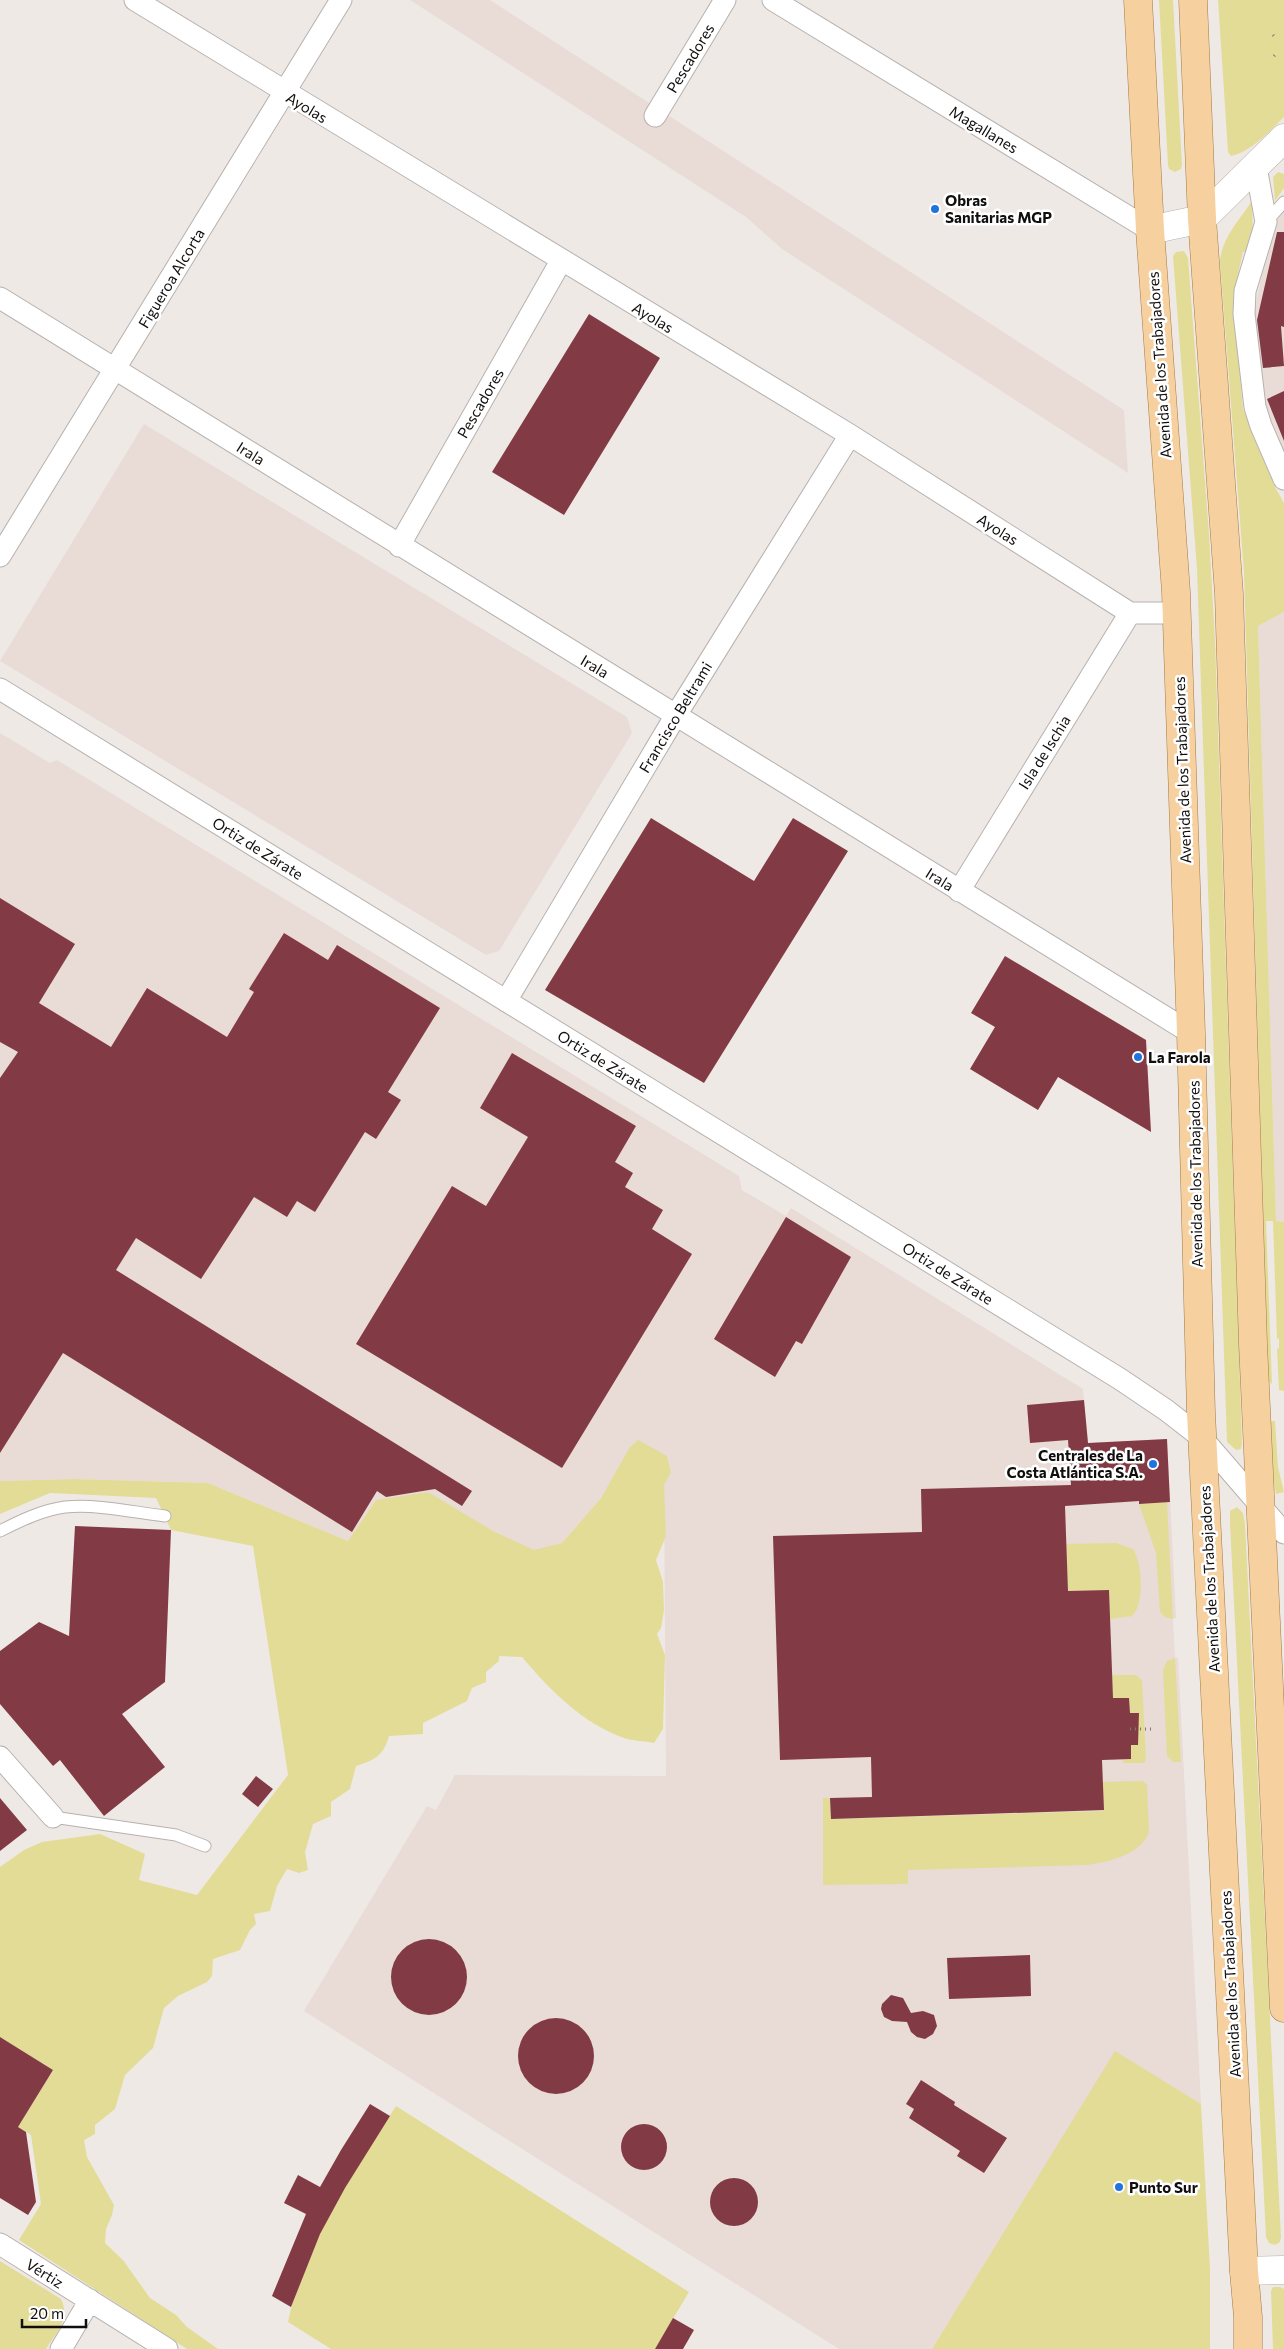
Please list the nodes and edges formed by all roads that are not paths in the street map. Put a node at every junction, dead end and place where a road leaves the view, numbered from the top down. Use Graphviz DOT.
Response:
graph roads {
  1 [pos="135,0"];
  2 [pos="341,0"];
  3 [pos="726,0"];
  4 [pos="774,0"];
  5 [pos="1138,0"];
  6 [pos="1193,0"];
  7 [pos="284,93"];
  8 [pos="655,116"];
  9 [pos="1274,152"];
  10 [pos="1284,202"];
  11 [pos="1202,219"];
  12 [pos="1266,222"];
  13 [pos="1150,230"];
  14 [pos="561,261"];
  15 [pos="0,298"];
  16 [pos="116,368"];
  17 [pos="850,435"];
  18 [pos="1284,480"];
  19 [pos="399,546"];
  20 [pos="0,556"];
  21 [pos="1130,613"];
  22 [pos="1177,613"];
  23 [pos="0,689"];
  24 [pos="676,715"];
  25 [pos="959,891"];
  26 [pos="506,1001"];
  27 [pos="1191,1033"];
  28 [pos="1202,1438"];
  29 [pos="1261,1506"];
  30 [pos="165,1516"];
  31 [pos="0,1531"];
  32 [pos="1284,1533"];
  33 [pos="1277,1689"];
  34 [pos="1281,1734"];
  35 [pos="0,1757"];
  36 [pos="1282,1801"];
  37 [pos="53,1817"];
  38 [pos="205,1846"];
  39 [pos="1284,2008"];
  40 [pos="0,2244"];
  41 [pos="1284,2270"];
  42 [pos="1244,2271"];
  43 [pos="90,2300"];
  44 [pos="61,2349"];
  45 [pos="167,2349"];
  46 [pos="1248,2349"];
  1 -- 7 [label="street, Ayolas"];
  2 -- 7 [label="street, Figueroa Alcorta"];
  3 -- 8 [label="street, Pescadores"];
  4 -- 13 [label="street, Magallanes"];
  5 -- 13 [label="main road, Avenida de los Trabajadores"];
  6 -- 11 [label="main road"];
  7 -- 14 [label="street, Ayolas"];
  7 -- 16 [label="street, Figueroa Alcorta"];
  9 -- 11 [label="main road"];
  9 -- 12 [label="street"];
  10 -- 12 [label="lane"];
  11 -- 13 [label="main road"];
  11 -- 29 [label="main road"];
  12 -- 18 [label="street"];
  13 -- 22 [label="main road, Avenida de los Trabajadores"];
  14 -- 17 [label="street, Ayolas"];
  14 -- 19 [label="street, Pescadores"];
  15 -- 16 [label="street, Irala"];
  16 -- 19 [label="street, Irala"];
  16 -- 20 [label="street, Figueroa Alcorta"];
  17 -- 21 [label="street, Ayolas"];
  17 -- 24 [label="street, Francisco Beltrami"];
  19 -- 24 [label="street, Irala"];
  21 -- 22 [label="street"];
  21 -- 25 [label="street, Isla de Ischia"];
  22 -- 27 [label="main road, Avenida de los Trabajadores"];
  23 -- 26 [label="street, Ortiz de Zárate"];
  24 -- 25 [label="street, Irala"];
  24 -- 26 [label="street, Francisco Beltrami"];
  25 -- 27 [label="street, Irala"];
  26 -- 28 [label="street, Ortiz de Zárate"];
  27 -- 28 [label="main road, Avenida de los Trabajadores"];
  28 -- 29 [label="street, Ortiz de Zárate"];
  28 -- 42 [label="main road, Avenida de los Trabajadores"];
  29 -- 32 [label="street, Ortiz de Zárate"];
  29 -- 33 [label="main road"];
  30 -- 31 [label="lane"];
  33 -- 34 [label="main road"];
  34 -- 36 [label="main road"];
  35 -- 37 [label="street"];
  36 -- 39 [label="main road"];
  37 -- 38 [label="lane"];
  40 -- 43 [label="street, Vértiz"];
  41 -- 42 [label="main road"];
  42 -- 46 [label="main road, Avenida de los Trabajadores"];
  43 -- 44 [label="street"];
  43 -- 45 [label="street, Vértiz"];
}
